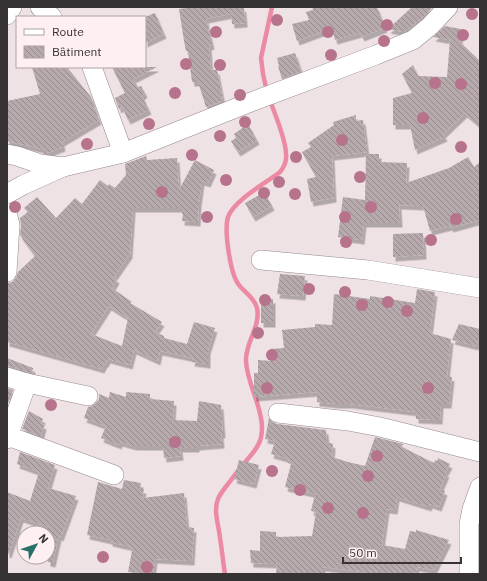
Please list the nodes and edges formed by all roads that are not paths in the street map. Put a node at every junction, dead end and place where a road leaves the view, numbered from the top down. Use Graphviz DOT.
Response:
graph roads {
  1 [pos="12,7"];
  2 [pos="40,7"];
  3 [pos="448,7"];
  4 [pos="7,15"];
  5 [pos="51,16"];
  6 [pos="92,68"];
  7 [pos="123,153"];
  8 [pos="7,154"];
  9 [pos="63,167"];
  10 [pos="7,194"];
  11 [pos="7,213"];
  12 [pos="261,260"];
  13 [pos="7,272"];
  14 [pos="480,288"];
  15 [pos="7,377"];
  16 [pos="27,383"];
  17 [pos="88,396"];
  18 [pos="278,413"];
  19 [pos="7,438"];
  20 [pos="480,452"];
  21 [pos="114,475"];
  22 [pos="480,487"];
  23 [pos="469,574"];
  1 -- 4 [label="street"];
  2 -- 5 [label="street"];
  3 -- 7 [label="street"];
  6 -- 7 [label="street"];
  7 -- 9 [label="street"];
  8 -- 9 [label="street"];
  9 -- 10 [label="street"];
  11 -- 13 [label="street"];
  12 -- 14 [label="street"];
  15 -- 16 [label="street"];
  16 -- 17 [label="street"];
  16 -- 19 [label="street"];
  18 -- 20 [label="street"];
  19 -- 21 [label="street"];
  22 -- 23 [label="street"];
}
